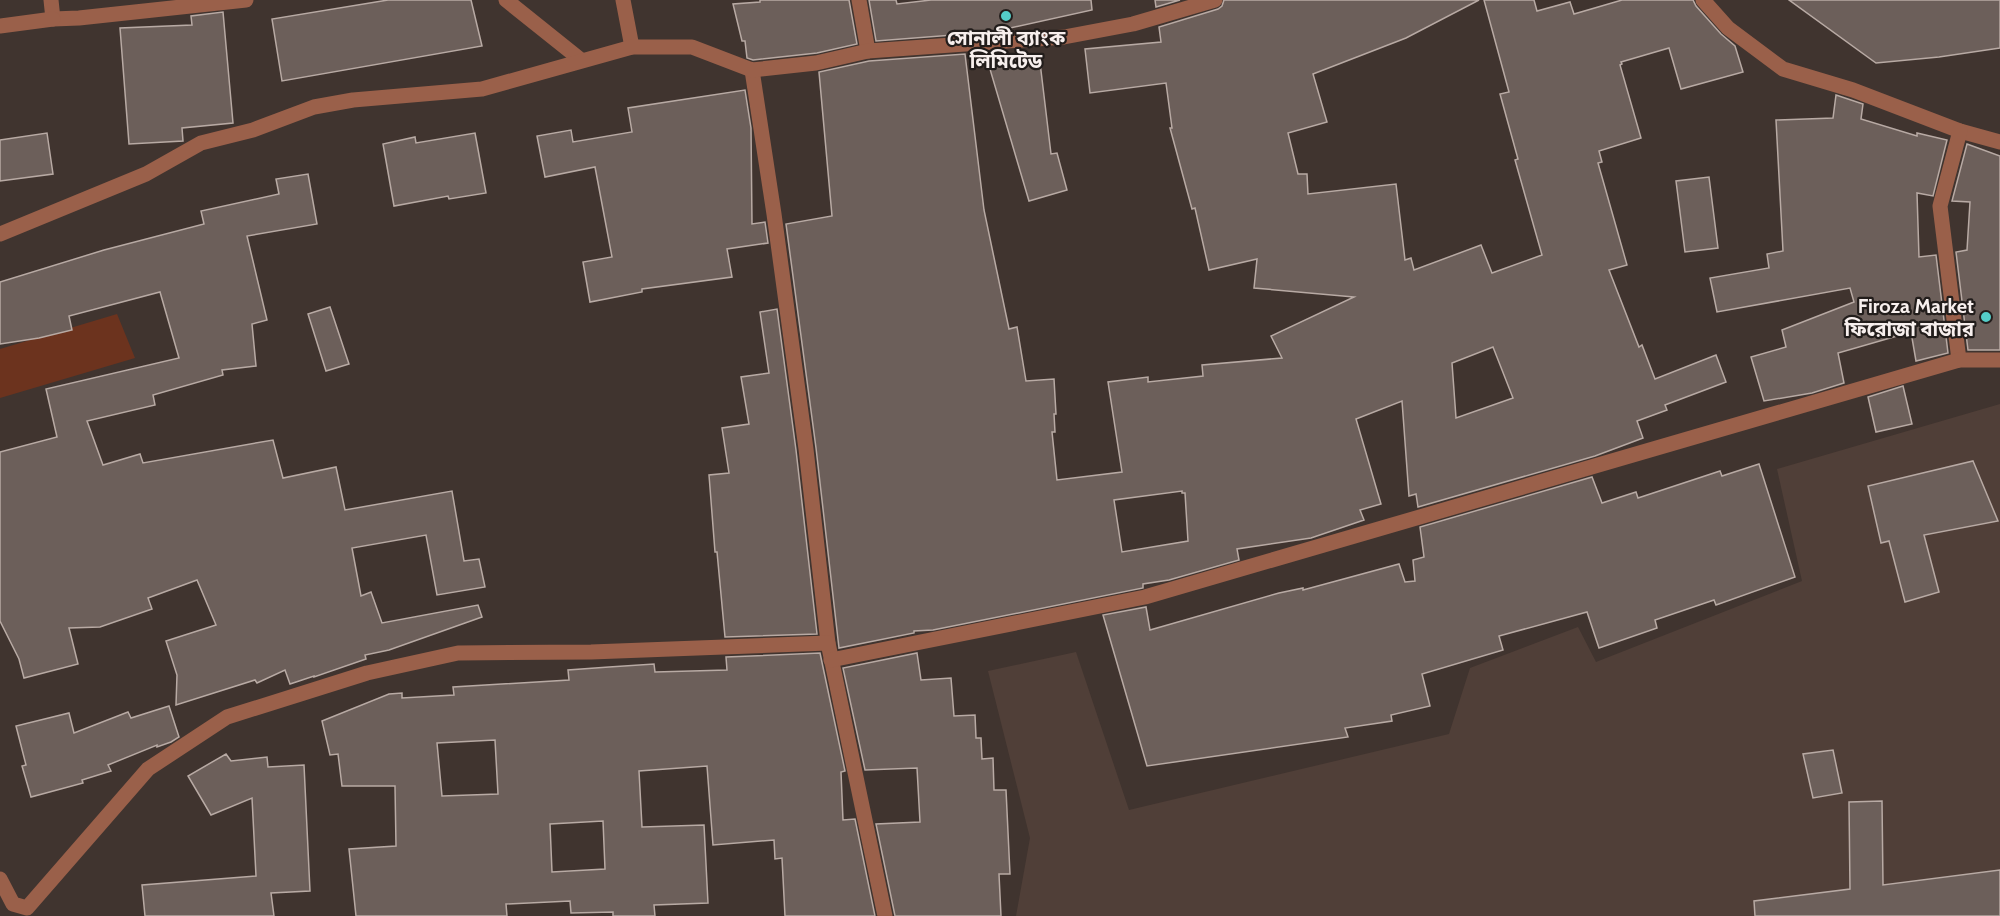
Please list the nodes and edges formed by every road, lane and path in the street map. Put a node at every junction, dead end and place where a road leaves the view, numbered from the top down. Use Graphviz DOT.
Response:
graph roads {
  1 [pos="51,0"];
  2 [pos="246,0"];
  3 [pos="506,0"];
  4 [pos="623,0"];
  5 [pos="859,0"];
  6 [pos="1215,0"];
  7 [pos="1703,0"];
  8 [pos="52,18"];
  9 [pos="0,26"];
  10 [pos="632,47"];
  11 [pos="868,51"];
  12 [pos="581,60"];
  13 [pos="752,69"];
  14 [pos="1960,131"];
  15 [pos="2000,142"];
  16 [pos="0,234"];
  17 [pos="1959,360"];
  18 [pos="2000,360"];
  19 [pos="828,643"];
  20 [pos="831,660"];
  21 [pos="0,879"];
  22 [pos="24,912"];
  23 [pos="885,916"];
  1 -- 8 [label="street"];
  2 -- 8 [label="street"];
  3 -- 12 [label="street"];
  4 -- 10 [label="street"];
  5 -- 11 [label="street"];
  6 -- 11 [label="street"];
  7 -- 14 [label="street"];
  8 -- 9 [label="street"];
  10 -- 12 [label="street"];
  10 -- 13 [label="street"];
  11 -- 13 [label="street"];
  12 -- 16 [label="street"];
  13 -- 19 [label="street"];
  14 -- 15 [label="street"];
  14 -- 17 [label="street"];
  17 -- 18 [label="street"];
  17 -- 20 [label="street"];
  19 -- 20 [label="street"];
  19 -- 22 [label="street"];
  20 -- 23 [label="street"];
  21 -- 22 [label="street"];
}
